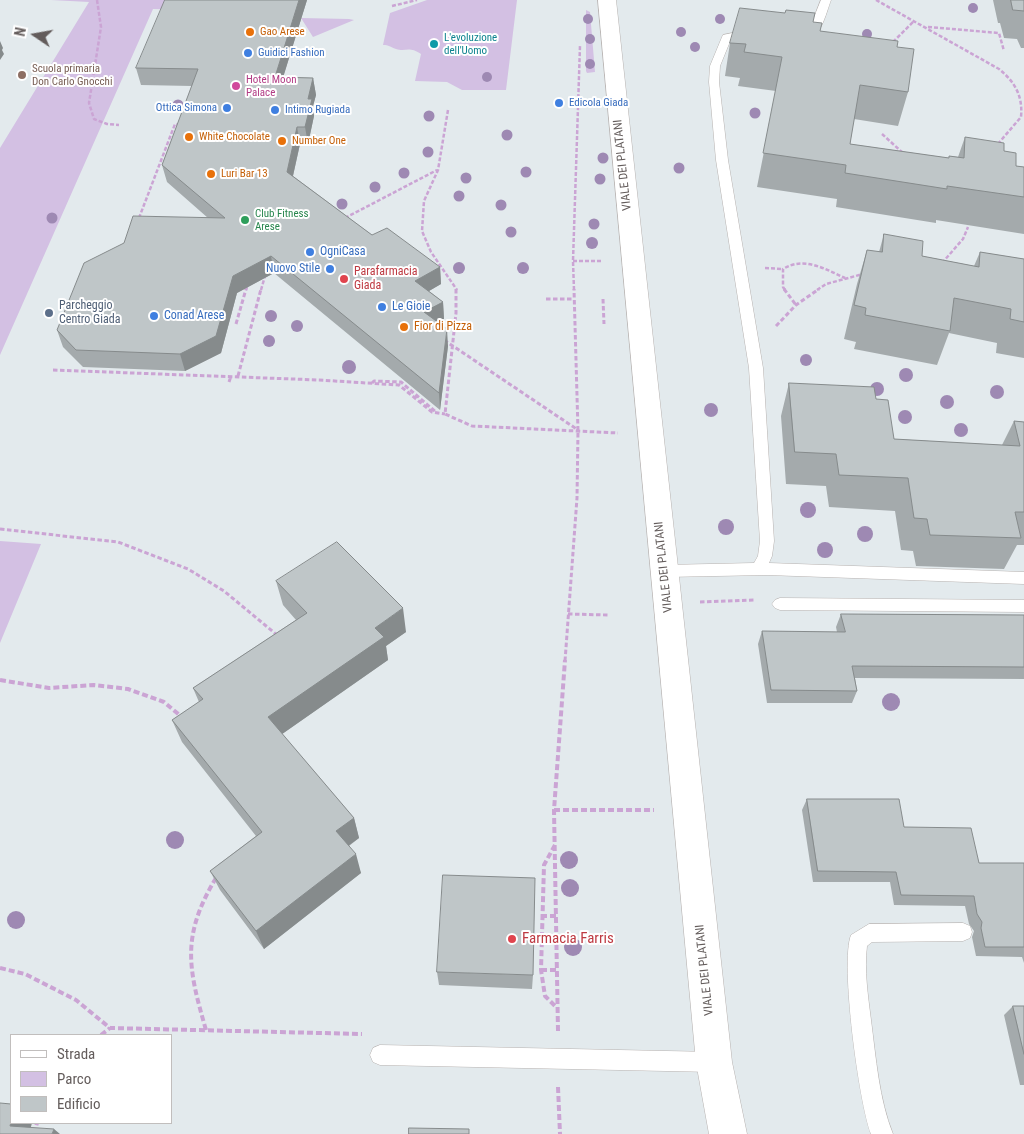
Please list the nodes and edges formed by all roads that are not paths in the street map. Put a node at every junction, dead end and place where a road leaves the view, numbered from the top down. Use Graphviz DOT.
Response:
graph roads {
  1 [pos="607,0"];
  2 [pos="826,0"];
  3 [pos="765,36"];
  4 [pos="792,38"];
  5 [pos="758,569"];
  6 [pos="665,571"];
  7 [pos="1024,578"];
  8 [pos="780,604"];
  9 [pos="1024,606"];
  10 [pos="964,932"];
  11 [pos="380,1054"];
  12 [pos="714,1062"];
  13 [pos="728,1134"];
  14 [pos="883,1134"];
  1 -- 6 [label="street, VIALE DEI PLATANI"];
  2 -- 4 [label="lane"];
  3 -- 5 [label="lane"];
  5 -- 6 [label="lane"];
  5 -- 7 [label="lane"];
  6 -- 12 [label="street, VIALE DEI PLATANI"];
  8 -- 9 [label="lane"];
  10 -- 14 [label="lane"];
  11 -- 12 [label="lane"];
  12 -- 13 [label="street, VIALE DEI PLATANI"];
}
